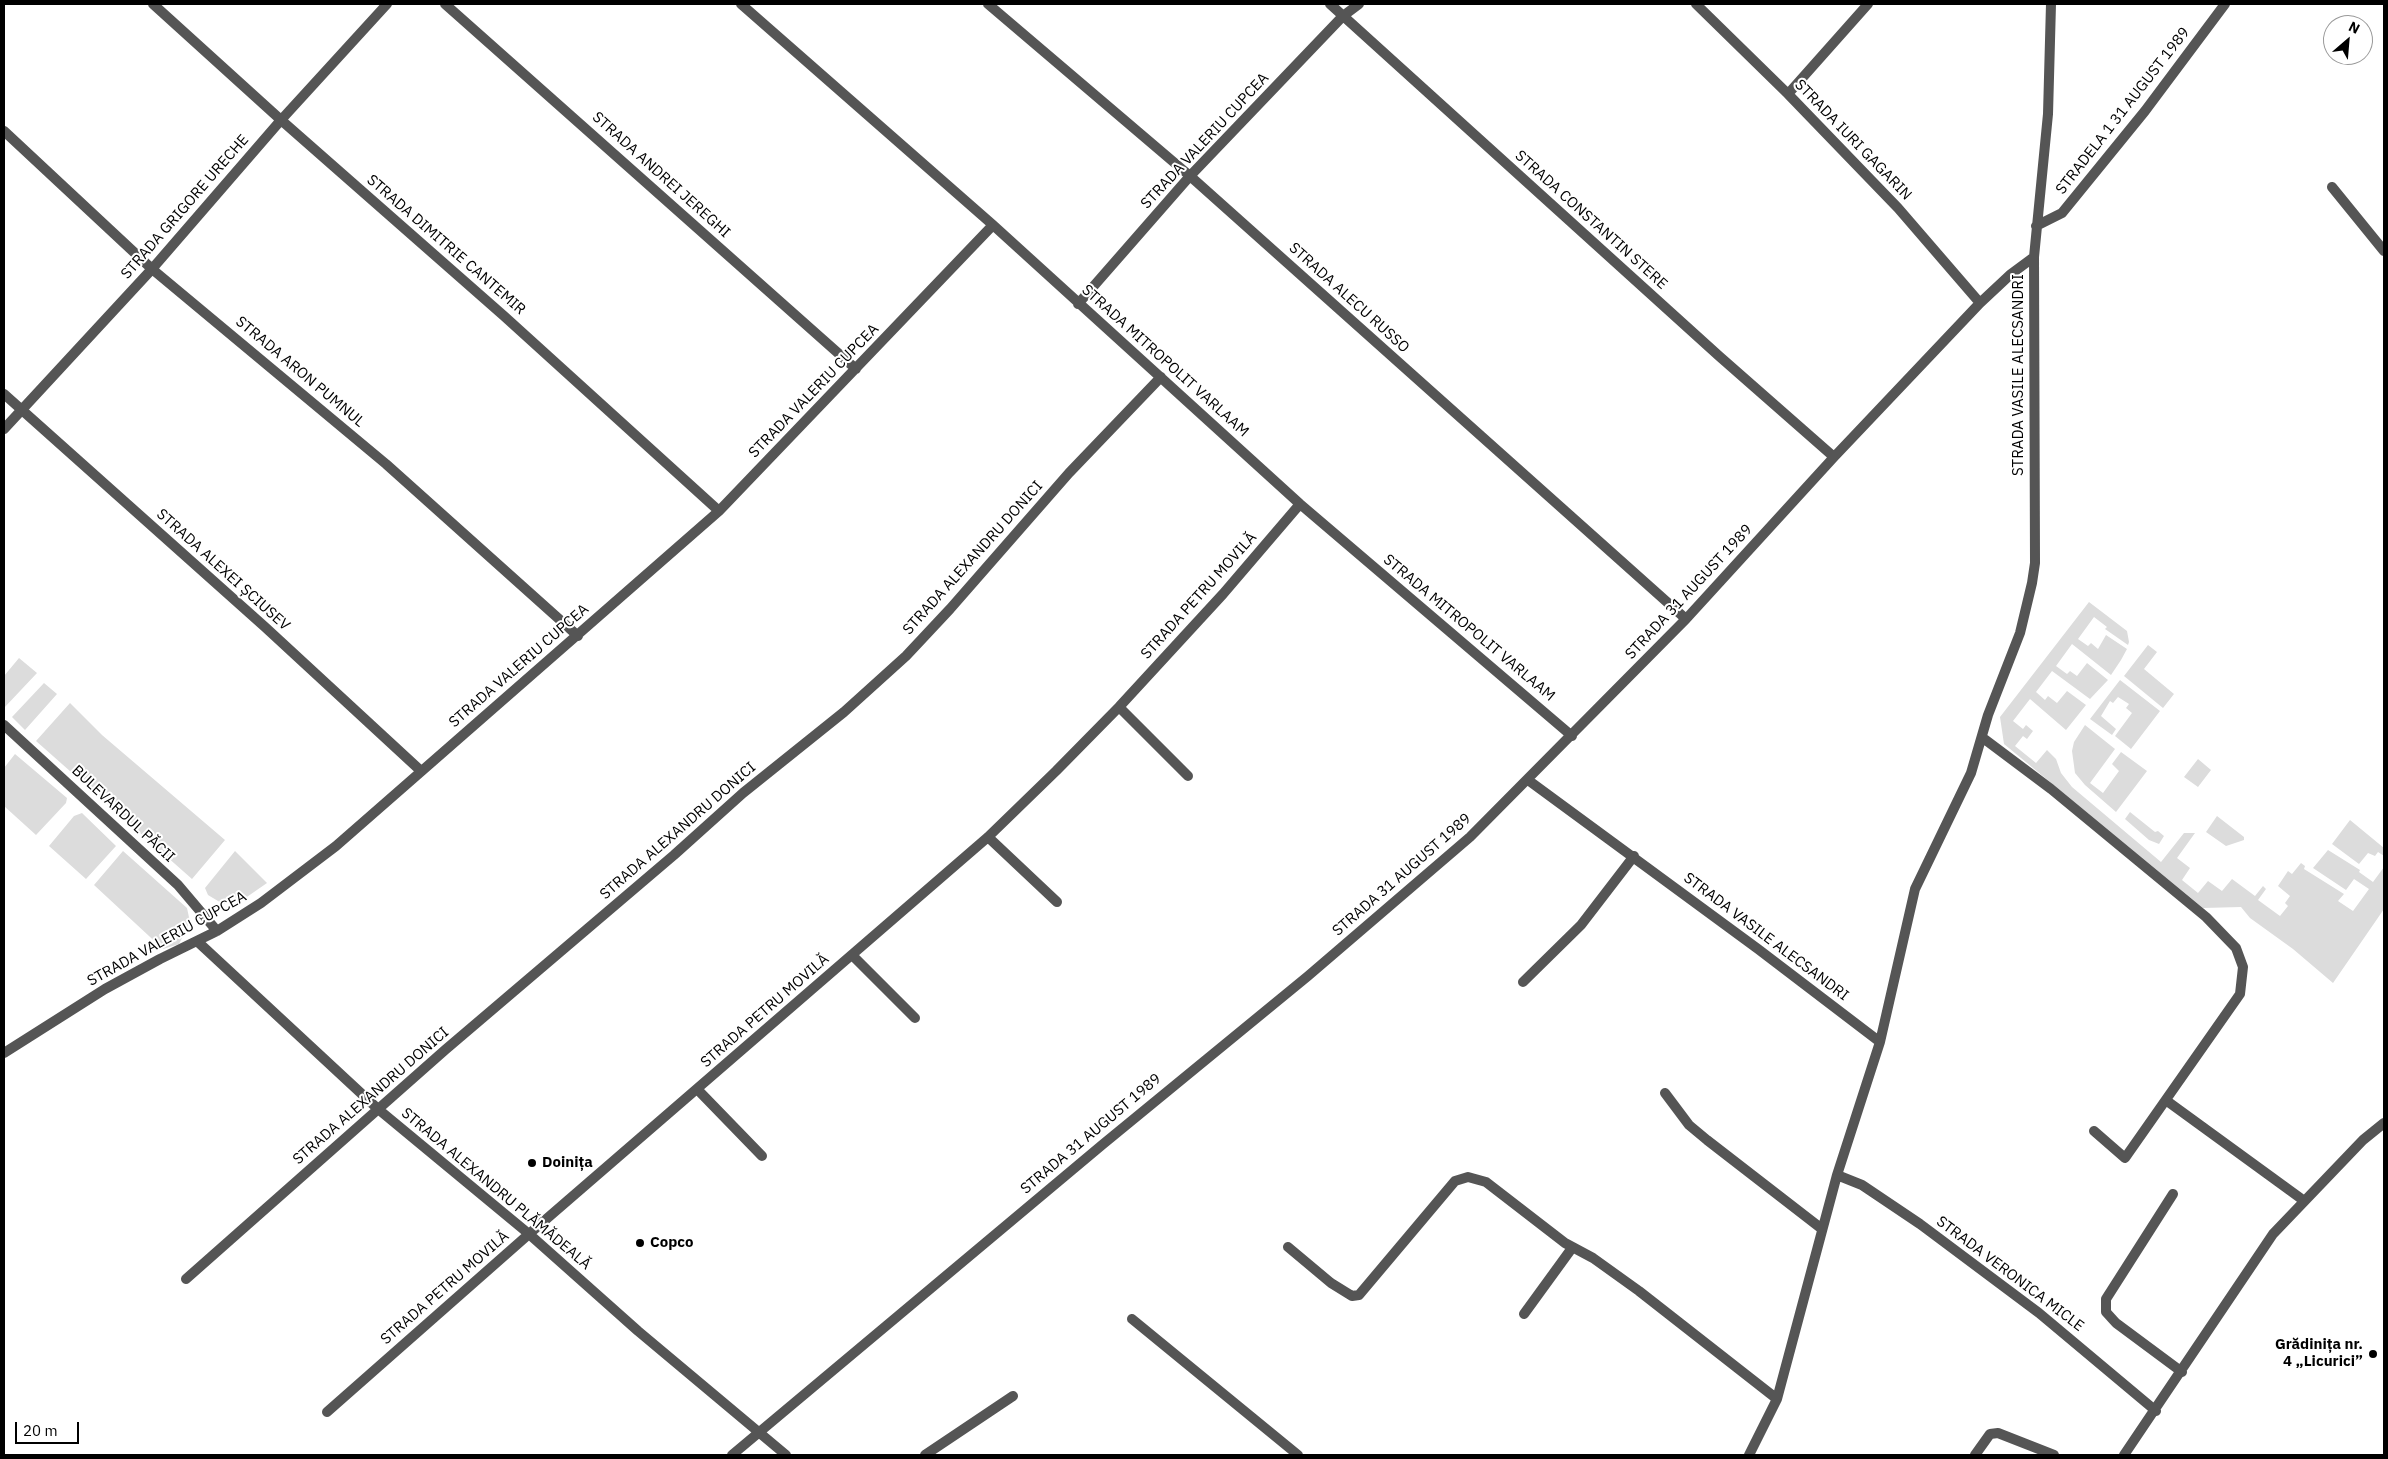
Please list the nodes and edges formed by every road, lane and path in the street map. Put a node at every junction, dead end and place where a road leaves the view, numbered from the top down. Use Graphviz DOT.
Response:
graph roads {
  1 [pos="153,4"];
  2 [pos="387,4"];
  3 [pos="445,4"];
  4 [pos="741,4"];
  5 [pos="988,4"];
  6 [pos="1330,4"];
  7 [pos="1359,4"];
  8 [pos="1696,4"];
  9 [pos="1868,4"];
  10 [pos="2052,4"];
  11 [pos="2225,4"];
  12 [pos="1343,16"];
  13 [pos="1788,94"];
  14 [pos="281,120"];
  15 [pos="4,131"];
  16 [pos="1190,176"];
  17 [pos="2332,187"];
  18 [pos="993,225"];
  19 [pos="2036,226"];
  20 [pos="2384,251"];
  21 [pos="2034,257"];
  22 [pos="152,269"];
  23 [pos="1980,303"];
  24 [pos="1078,304"];
  25 [pos="856,369"];
  26 [pos="1161,377"];
  27 [pos="4,394"];
  28 [pos="21,410"];
  29 [pos="4,429"];
  30 [pos="1834,457"];
  31 [pos="1300,504"];
  32 [pos="719,511"];
  33 [pos="1686,619"];
  34 [pos="578,636"];
  35 [pos="1119,706"];
  36 [pos="4,725"];
  37 [pos="1572,736"];
  38 [pos="1983,738"];
  39 [pos="421,770"];
  40 [pos="1188,776"];
  41 [pos="1528,780"];
  42 [pos="988,837"];
  43 [pos="1634,856"];
  44 [pos="1057,902"];
  45 [pos="217,930"];
  46 [pos="198,942"];
  47 [pos="852,955"];
  48 [pos="1524,982"];
  49 [pos="915,1018"];
  50 [pos="1880,1042"];
  51 [pos="4,1054"];
  52 [pos="697,1089"];
  53 [pos="1665,1093"];
  54 [pos="2167,1101"];
  55 [pos="378,1109"];
  56 [pos="2384,1123"];
  57 [pos="2094,1131"];
  58 [pos="762,1156"];
  59 [pos="1837,1175"];
  60 [pos="2173,1194"];
  61 [pos="2303,1200"];
  62 [pos="1822,1229"];
  63 [pos="528,1234"];
  64 [pos="1288,1247"];
  65 [pos="1572,1248"];
  66 [pos="186,1279"];
  67 [pos="1524,1314"];
  68 [pos="1132,1319"];
  69 [pos="2182,1372"];
  70 [pos="1013,1396"];
  71 [pos="1777,1399"];
  72 [pos="2156,1411"];
  73 [pos="327,1412"];
  74 [pos="758,1433"];
  75 [pos="732,1455"];
  76 [pos="786,1455"];
  77 [pos="925,1455"];
  78 [pos="1298,1455"];
  79 [pos="1749,1455"];
  80 [pos="1975,1455"];
  81 [pos="2054,1455"];
  82 [pos="2124,1455"];
  1 -- 14 [label="street, STRADA DIMITRIE CANTEMIR"];
  2 -- 14 [label="street, STRADA GRIGORE URECHE"];
  3 -- 25 [label="street, STRADA ANDREI JEREGHI"];
  4 -- 18 [label="street, STRADA MITROPOLIT VARLAAM"];
  5 -- 16 [label="street, STRADA ALECU RUSSO"];
  6 -- 12 [label="street, STRADA CONSTANTIN STERE"];
  7 -- 12 [label="street, STRADA VALERIU CUPCEA"];
  8 -- 13 [label="street, STRADA IURI GAGARIN"];
  9 -- 13 [label="street"];
  10 -- 19 [label="street, STRADA VASILE ALECSANDRI"];
  11 -- 19 [label="street, STRADELA 1 31 AUGUST 1989"];
  12 -- 16 [label="street, STRADA VALERIU CUPCEA"];
  12 -- 30 [label="street, STRADA CONSTANTIN STERE"];
  13 -- 23 [label="street, STRADA IURI GAGARIN"];
  14 -- 22 [label="street, STRADA GRIGORE URECHE"];
  14 -- 32 [label="street, STRADA DIMITRIE CANTEMIR"];
  15 -- 22 [label="street, STRADA ARON PUMNUL"];
  16 -- 24 [label="street, STRADA VALERIU CUPCEA"];
  16 -- 33 [label="street, STRADA ALECU RUSSO"];
  17 -- 20 [label="street"];
  18 -- 24 [label="street, STRADA MITROPOLIT VARLAAM"];
  18 -- 25 [label="street, STRADA VALERIU CUPCEA"];
  19 -- 21 [label="street, STRADA VASILE ALECSANDRI"];
  21 -- 23 [label="street, STRADA 31 AUGUST 1989"];
  21 -- 38 [label="street, STRADA VASILE ALECSANDRI"];
  22 -- 28 [label="street, STRADA GRIGORE URECHE"];
  22 -- 34 [label="street, STRADA ARON PUMNUL"];
  23 -- 30 [label="street, STRADA 31 AUGUST 1989"];
  24 -- 26 [label="street, STRADA MITROPOLIT VARLAAM"];
  25 -- 32 [label="street, STRADA VALERIU CUPCEA"];
  26 -- 31 [label="street, STRADA MITROPOLIT VARLAAM"];
  26 -- 55 [label="street, STRADA ALEXANDRU DONICI"];
  27 -- 28 [label="street, STRADA ALEXEI ȘCIUSEV"];
  28 -- 29 [label="street, STRADA GRIGORE URECHE"];
  28 -- 39 [label="street, STRADA ALEXEI ȘCIUSEV"];
  30 -- 33 [label="street, STRADA 31 AUGUST 1989"];
  31 -- 35 [label="street, STRADA PETRU MOVILĂ"];
  31 -- 37 [label="street, STRADA MITROPOLIT VARLAAM"];
  32 -- 34 [label="street, STRADA VALERIU CUPCEA"];
  33 -- 37 [label="street, STRADA 31 AUGUST 1989"];
  34 -- 39 [label="street, STRADA VALERIU CUPCEA"];
  35 -- 40 [label="street"];
  35 -- 42 [label="street, STRADA PETRU MOVILĂ"];
  36 -- 45 [label="street, BULEVARDUL PĂCII"];
  37 -- 41 [label="street, STRADA 31 AUGUST 1989"];
  38 -- 50 [label="street, STRADA VASILE ALECSANDRI"];
  38 -- 54 [label="street"];
  39 -- 45 [label="street, STRADA VALERIU CUPCEA"];
  41 -- 43 [label="street, STRADA VASILE ALECSANDRI"];
  41 -- 74 [label="street, STRADA 31 AUGUST 1989"];
  42 -- 44 [label="street"];
  42 -- 47 [label="street, STRADA PETRU MOVILĂ"];
  43 -- 48 [label="street"];
  43 -- 50 [label="street, STRADA VASILE ALECSANDRI"];
  45 -- 46 [label="street, STRADA VALERIU CUPCEA"];
  46 -- 51 [label="street, STRADA VALERIU CUPCEA"];
  46 -- 55 [label="street, STRADA ALEXANDRU PLĂMĂDEALĂ"];
  47 -- 49 [label="street, STRADA PETRU MOVILĂ"];
  47 -- 52 [label="street, STRADA PETRU MOVILĂ"];
  50 -- 59 [label="street, STRADA VASILE ALECSANDRI"];
  52 -- 58 [label="street, STRADA PETRU MOVILĂ"];
  52 -- 63 [label="street, STRADA PETRU MOVILĂ"];
  53 -- 62 [label="street"];
  54 -- 57 [label="street"];
  54 -- 61 [label="street"];
  55 -- 63 [label="street, STRADA ALEXANDRU PLĂMĂDEALĂ"];
  55 -- 66 [label="street, STRADA ALEXANDRU DONICI"];
  56 -- 61 [label="street"];
  59 -- 62 [label="street, STRADA VASILE ALECSANDRI"];
  59 -- 72 [label="street, STRADA VERONICA MICLE"];
  60 -- 69 [label="street, STRADA VERONICA MICLE"];
  61 -- 69 [label="street"];
  62 -- 71 [label="street, STRADA VASILE ALECSANDRI"];
  63 -- 73 [label="street, STRADA PETRU MOVILĂ"];
  63 -- 74 [label="street, STRADA ALEXANDRU PLĂMĂDEALĂ"];
  64 -- 65 [label="street"];
  65 -- 67 [label="street"];
  65 -- 71 [label="street"];
  68 -- 78 [label="street"];
  69 -- 72 [label="street"];
  70 -- 77 [label="street"];
  71 -- 79 [label="street, STRADA VASILE ALECSANDRI"];
  72 -- 82 [label="street"];
  74 -- 75 [label="street, STRADA 31 AUGUST 1989"];
  74 -- 76 [label="street, STRADA ALEXANDRU PLĂMĂDEALĂ"];
  80 -- 81 [label="street"];
}
